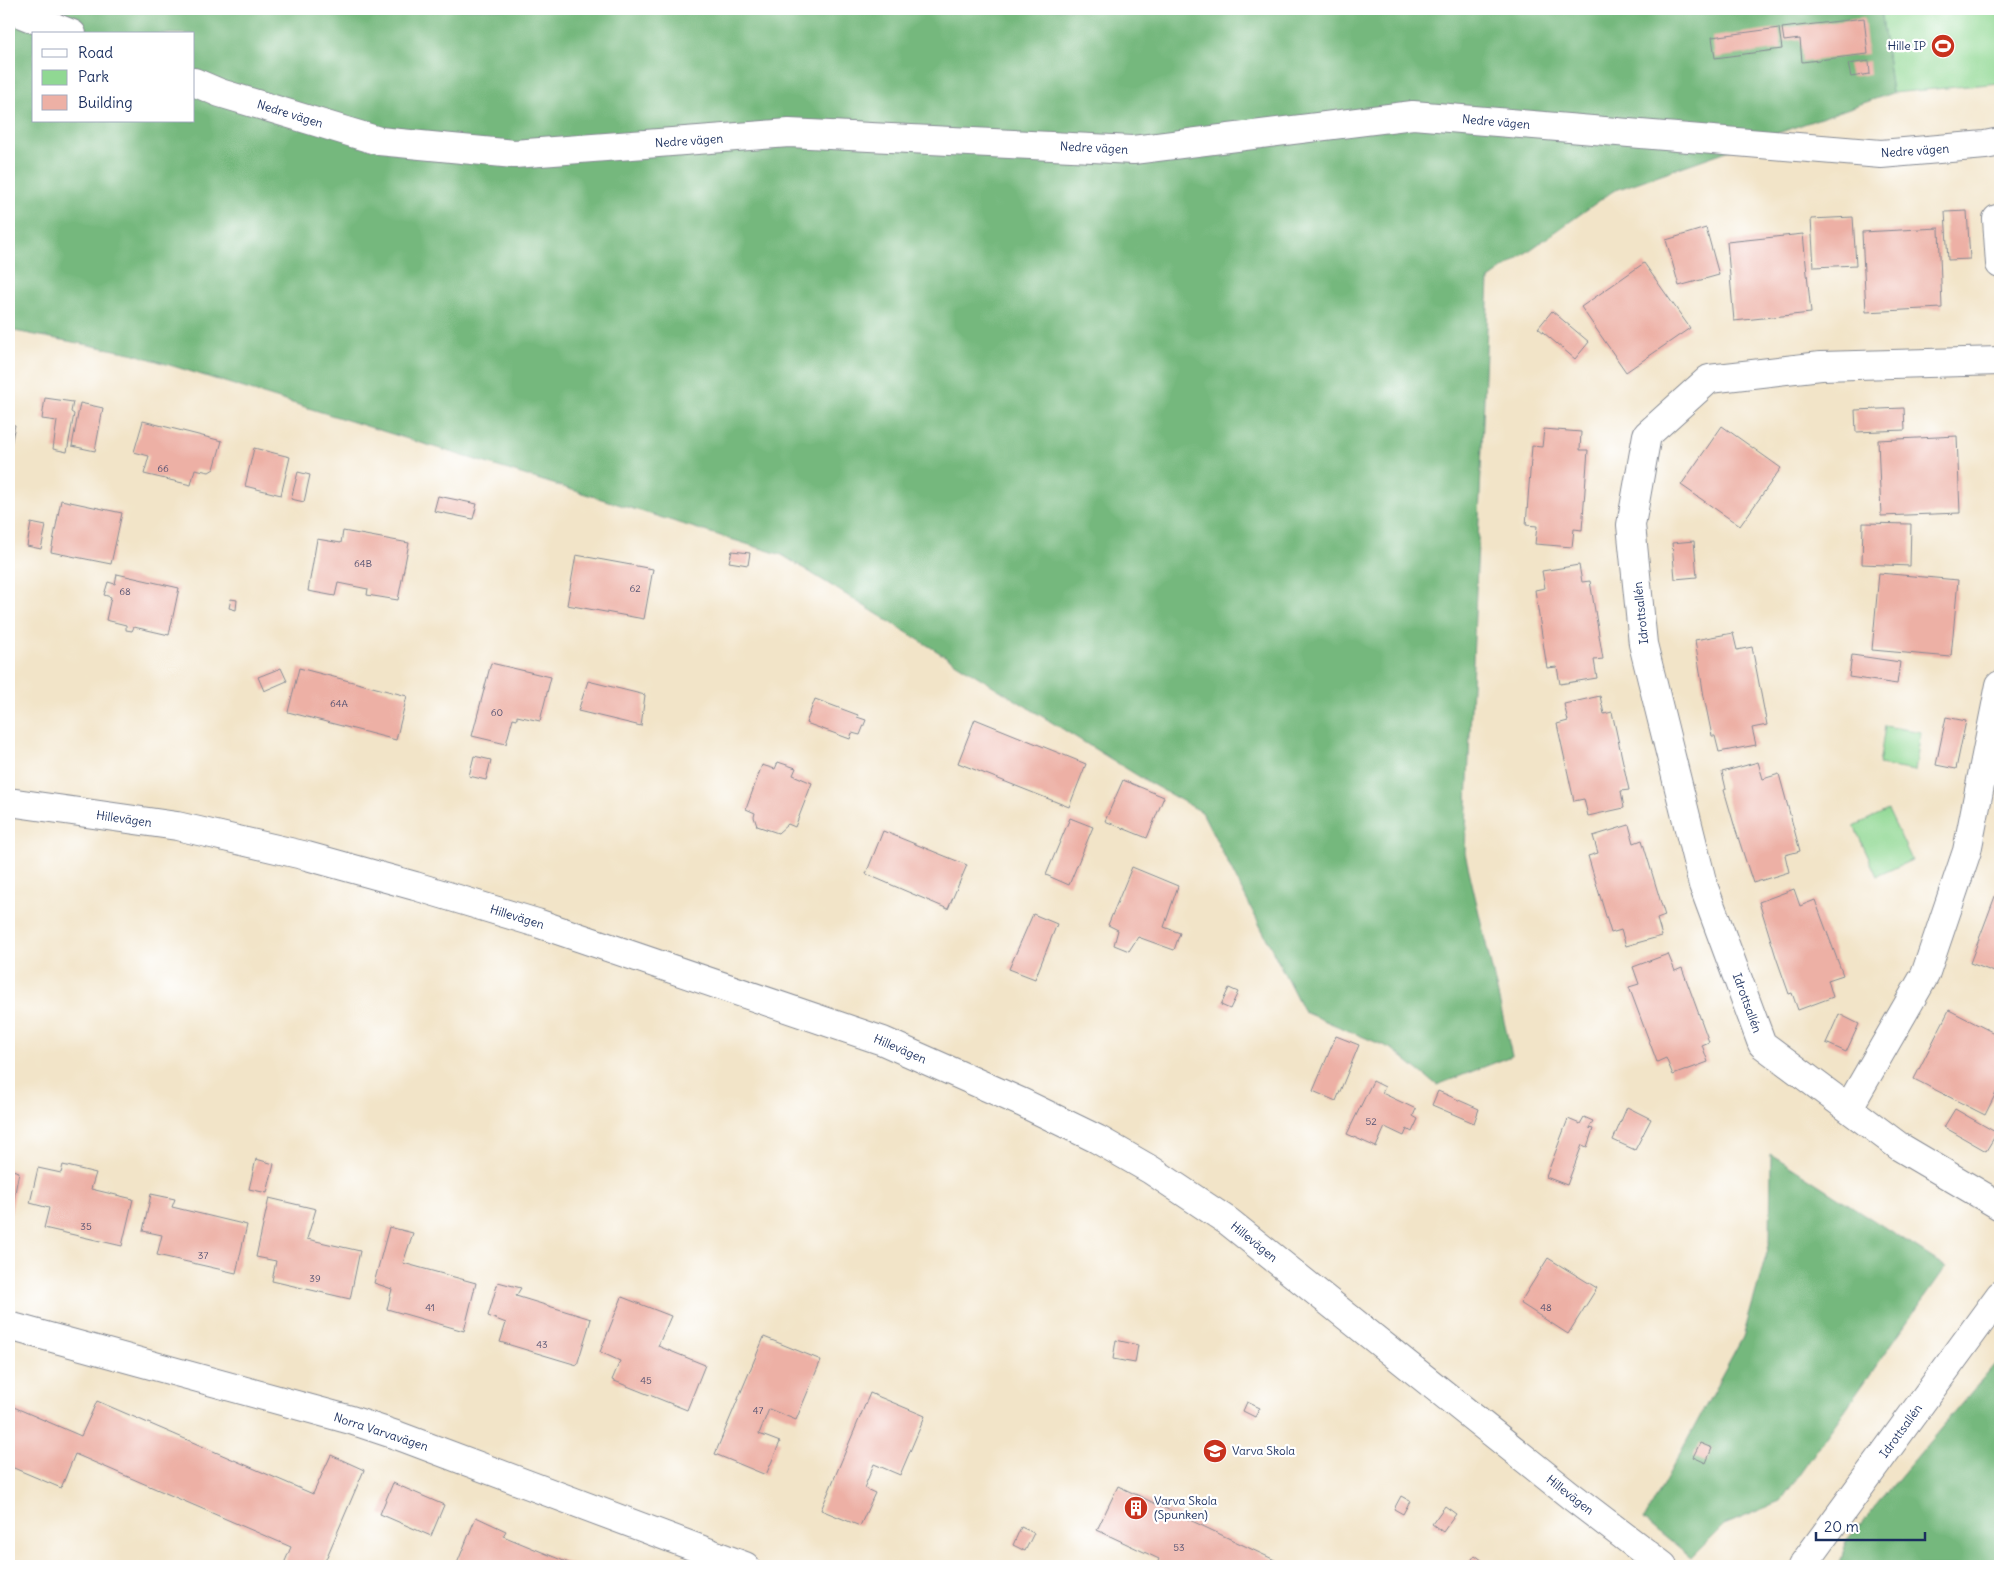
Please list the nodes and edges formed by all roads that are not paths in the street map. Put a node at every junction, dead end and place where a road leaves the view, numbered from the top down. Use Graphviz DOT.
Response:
graph roads {
  1 [pos="9,9"];
  2 [pos="67,32"];
  3 [pos="195,82"];
  4 [pos="2000,142"];
  5 [pos="1997,219"];
  6 [pos="2000,264"];
  7 [pos="2000,361"];
  8 [pos="2000,685"];
  9 [pos="9,802"];
  10 [pos="1849,1107"];
  11 [pos="2000,1206"];
  12 [pos="2000,1295"];
  13 [pos="9,1326"];
  14 [pos="744,1566"];
  15 [pos="1663,1566"];
  16 [pos="1802,1566"];
  1 -- 2 [label="street"];
  3 -- 4 [label="street, Nedre vägen"];
  5 -- 6 [label="street"];
  7 -- 10 [label="street, Idrottsallén"];
  8 -- 10 [label="street"];
  9 -- 15 [label="street, Hillevägen"];
  10 -- 11 [label="street, Idrottsallén"];
  12 -- 16 [label="street, Idrottsallén"];
  13 -- 14 [label="street, Norra Varvavägen"];
}
